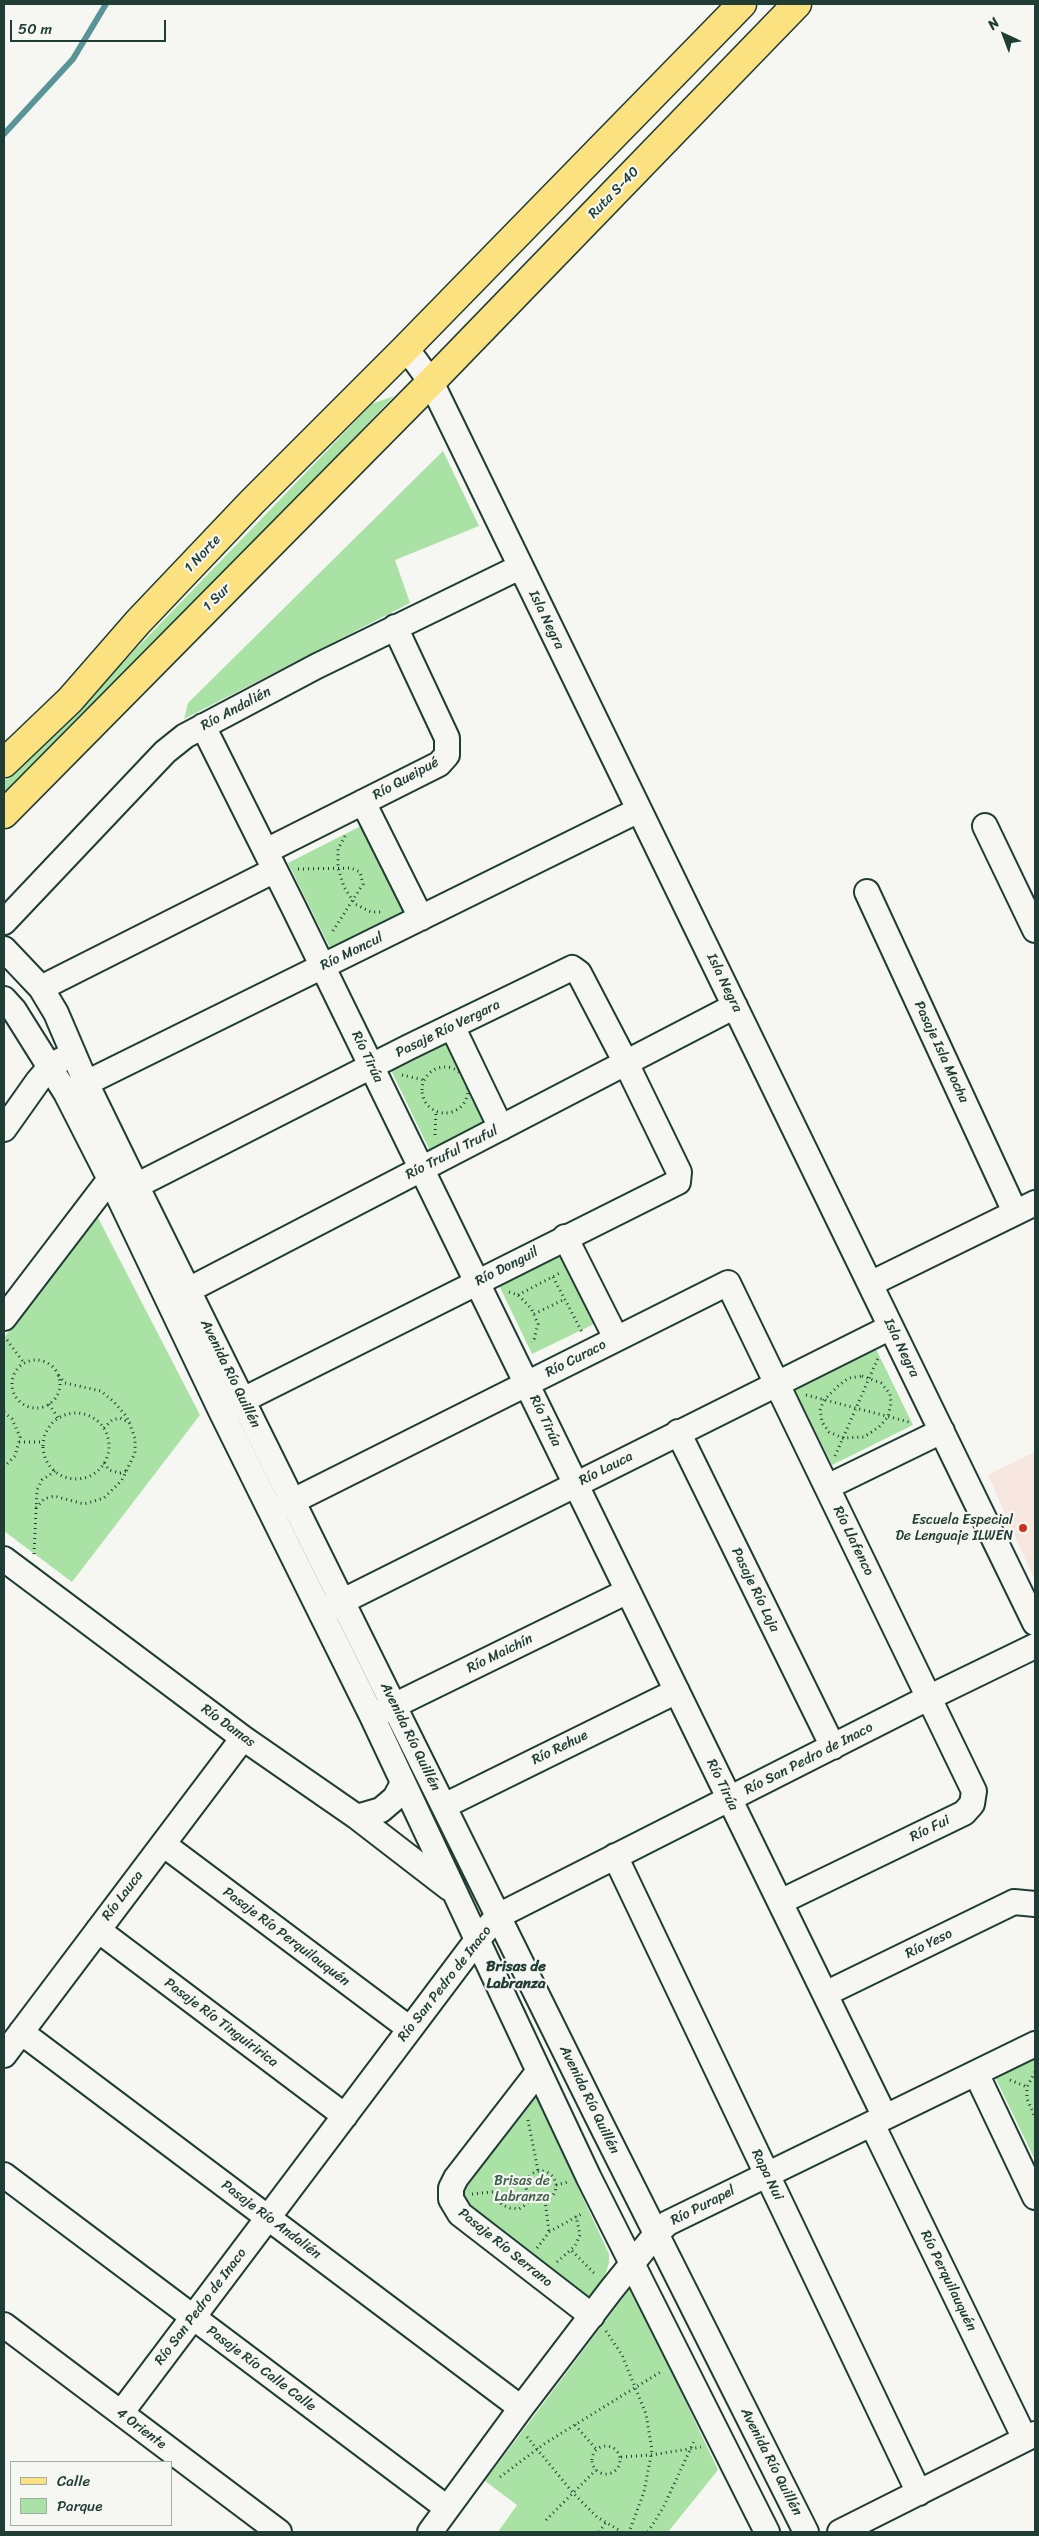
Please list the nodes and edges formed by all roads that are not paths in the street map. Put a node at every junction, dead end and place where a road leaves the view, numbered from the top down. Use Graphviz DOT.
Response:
graph roads {
  1 [pos="742,4"];
  2 [pos="798,4"];
  3 [pos="406,348"];
  4 [pos="431,382"];
  5 [pos="520,567"];
  6 [pos="395,627"];
  7 [pos="203,726"];
  8 [pos="4,763"];
  9 [pos="363,802"];
  10 [pos="639,810"];
  11 [pos="4,814"];
  12 [pos="985,826"];
  13 [pos="271,860"];
  14 [pos="867,892"];
  15 [pos="421,918"];
  16 [pos="4,922"];
  17 [pos="1035,930"];
  18 [pos="4,949"];
  19 [pos="320,961"];
  20 [pos="41,988"];
  21 [pos="4,999"];
  22 [pos="735,1006"];
  23 [pos="452,1026"];
  24 [pos="74,1052"];
  25 [pos="626,1063"];
  26 [pos="371,1066"];
  27 [pos="50,1067"];
  28 [pos="76,1088"];
  29 [pos="501,1128"];
  30 [pos="4,1129"];
  31 [pos="422,1169"];
  32 [pos="123,1182"];
  33 [pos="1025,1208"];
  34 [pos="565,1238"];
  35 [pos="477,1282"];
  36 [pos="870,1284"];
  37 [pos="179,1296"];
  38 [pos="4,1318"];
  39 [pos="891,1327"];
  40 [pos="616,1338"];
  41 [pos="526,1383"];
  42 [pos="778,1386"];
  43 [pos="243,1400"];
  44 [pos="221,1411"];
  45 [pos="678,1432"];
  46 [pos="942,1432"];
  47 [pos="826,1484"];
  48 [pos="576,1485"];
  49 [pos="292,1500"];
  50 [pos="271,1512"];
  51 [pos="4,1559"];
  52 [pos="628,1591"];
  53 [pos="342,1601"];
  54 [pos="321,1612"];
  55 [pos="1035,1623"];
  56 [pos="1035,1646"];
  57 [pos="677,1691"];
  58 [pos="928,1698"];
  59 [pos="394,1705"];
  60 [pos="372,1716"];
  61 [pos="243,1738"];
  62 [pos="832,1747"];
  63 [pos="403,1783"];
  64 [pos="728,1800"];
  65 [pos="444,1806"];
  66 [pos="357,1817"];
  67 [pos="163,1844"];
  68 [pos="615,1856"];
  69 [pos="452,1891"];
  70 [pos="780,1902"];
  71 [pos="1035,1904"];
  72 [pos="498,1916"];
  73 [pos="98,1930"];
  74 [pos="477,1940"];
  75 [pos="825,1994"];
  76 [pos="410,2029"];
  77 [pos="21,2032"];
  78 [pos="1035,2044"];
  79 [pos="4,2055"];
  80 [pos="538,2072"];
  81 [pos="976,2073"];
  82 [pos="345,2116"];
  83 [pos="878,2121"];
  84 [pos="767,2175"];
  85 [pos="7,2186"];
  86 [pos="1033,2188"];
  87 [pos="268,2218"];
  88 [pos="656,2234"];
  89 [pos="633,2264"];
  90 [pos="592,2316"];
  91 [pos="193,2318"];
  92 [pos="4,2325"];
  93 [pos="121,2413"];
  94 [pos="517,2413"];
  95 [pos="1030,2436"];
  96 [pos="919,2493"];
  97 [pos="447,2508"];
  98 [pos="279,2532"];
  99 [pos="430,2532"];
  100 [pos="767,2532"];
  101 [pos="806,2532"];
  102 [pos="840,2532"];
  1 -- 3 [label="main road"];
  2 -- 4 [label="main road, Ruta S-40"];
  3 -- 4 [label="street, Isla Negra"];
  3 -- 8 [label="main road, 1 Norte"];
  4 -- 5 [label="street, Isla Negra"];
  4 -- 11 [label="main road, 1 Sur"];
  5 -- 6 [label="street, Río Andalién"];
  5 -- 10 [label="street, Isla Negra"];
  6 -- 7 [label="street, Río Andalién"];
  6 -- 9 [label="street, Río Queipué"];
  7 -- 13 [label="street, Río Tirúa"];
  7 -- 16 [label="street, Río Andalién"];
  9 -- 13 [label="street, Río Queipué"];
  9 -- 15 [label="street"];
  10 -- 15 [label="street, Río Moncul"];
  10 -- 22 [label="street, Isla Negra"];
  12 -- 17 [label="street"];
  13 -- 19 [label="street, Río Tirúa"];
  13 -- 20 [label="street, Río Queipué"];
  14 -- 33 [label="street, Pasaje Isla Mocha"];
  15 -- 19 [label="street, Río Moncul"];
  18 -- 20 [label="street, Avenida Río Quillén"];
  19 -- 26 [label="street, Río Tirúa"];
  19 -- 28 [label="street, Río Moncul"];
  20 -- 24 [label="street, Avenida Río Quillén"];
  21 -- 27 [label="street, Avenida Río Quillén"];
  22 -- 25 [label="street, Río Truful Truful"];
  22 -- 36 [label="street, Isla Negra"];
  23 -- 25 [label="street, Pasaje Río Vergara"];
  23 -- 26 [label="street, Pasaje Río Vergara"];
  23 -- 29 [label="street"];
  24 -- 27 [label="street"];
  24 -- 28 [label="street, Avenida Río Quillén"];
  25 -- 29 [label="street, Río Truful Truful"];
  25 -- 34 [label="street, Río Donguil"];
  26 -- 31 [label="street, Río Tirúa"];
  26 -- 32 [label="street, Pasaje Río Vergara"];
  27 -- 28 [label="street, Avenida Río Quillén"];
  27 -- 30 [label="street"];
  28 -- 32 [label="street, Avenida Río Quillén"];
  29 -- 31 [label="street, Río Truful Truful"];
  31 -- 35 [label="street, Río Tirúa"];
  31 -- 37 [label="street, Río Truful Truful"];
  32 -- 37 [label="street, Avenida Río Quillén"];
  32 -- 38 [label="street"];
  33 -- 36 [label="street"];
  34 -- 35 [label="street, Río Donguil"];
  34 -- 40 [label="street"];
  35 -- 41 [label="street, Río Tirúa"];
  35 -- 43 [label="street, Río Donguil"];
  36 -- 39 [label="street, Isla Negra"];
  37 -- 43 [label="street, Avenida Río Quillén"];
  37 -- 44 [label="street, Avenida Río Quillén"];
  39 -- 42 [label="street, Río Lauca"];
  39 -- 46 [label="street, Isla Negra"];
  40 -- 41 [label="street, Río Curaco"];
  40 -- 42 [label="street, Río Curaco"];
  41 -- 48 [label="street, Río Tirúa"];
  41 -- 49 [label="street, Río Curaco"];
  42 -- 45 [label="street, Río Lauca"];
  42 -- 47 [label="street, Río Llafenco"];
  43 -- 44 [label="street, Río Donguil"];
  43 -- 49 [label="street, Avenida Río Quillén"];
  44 -- 50 [label="street, Avenida Río Quillén"];
  45 -- 48 [label="street, Río Lauca"];
  45 -- 62 [label="street, Pasaje Río Laja"];
  46 -- 47 [label="street"];
  46 -- 55 [label="street, Isla Negra"];
  47 -- 58 [label="street, Río Llafenco"];
  48 -- 52 [label="street, Río Tirúa"];
  48 -- 53 [label="street, Río Lauca"];
  49 -- 50 [label="street, Río Curaco"];
  49 -- 53 [label="street, Avenida Río Quillén"];
  50 -- 54 [label="street, Avenida Río Quillén"];
  51 -- 61 [label="street, Río Damas"];
  52 -- 57 [label="street, Río Tirúa"];
  52 -- 59 [label="street, Río Maichín"];
  53 -- 54 [label="street, Río Lauca"];
  53 -- 59 [label="street, Avenida Río Quillén"];
  54 -- 60 [label="street, Avenida Río Quillén"];
  56 -- 58 [label="street, Río San Pedro de Inaco"];
  57 -- 64 [label="street, Río Tirúa"];
  57 -- 65 [label="street, Río Rehue"];
  58 -- 62 [label="street, Río San Pedro de Inaco"];
  58 -- 70 [label="street, Río Fui"];
  59 -- 60 [label="street, Río Maichín"];
  59 -- 65 [label="street, Avenida Río Quillén"];
  60 -- 63 [label="street, Avenida Río Quillén"];
  61 -- 66 [label="street, Río Damas"];
  61 -- 67 [label="street, Río Lauca"];
  62 -- 64 [label="street, Río San Pedro de Inaco"];
  63 -- 66 [label="street"];
  63 -- 69 [label="street, Avenida Río Quillén"];
  64 -- 68 [label="street, Río San Pedro de Inaco"];
  64 -- 70 [label="street, Río Tirúa"];
  65 -- 72 [label="street, Avenida Río Quillén"];
  66 -- 69 [label="street, Río Damas"];
  67 -- 73 [label="street, Río Lauca"];
  67 -- 76 [label="street, Pasaje Río Perquilauquén"];
  68 -- 72 [label="street, Río San Pedro de Inaco"];
  68 -- 84 [label="street, Rapa Nui"];
  69 -- 74 [label="street, Avenida Río Quillén"];
  70 -- 75 [label="street, Río Tirúa"];
  71 -- 75 [label="street, Río Yeso"];
  72 -- 74 [label="street, Río San Pedro de Inaco"];
  72 -- 88 [label="street, Avenida Río Quillén"];
  73 -- 77 [label="street, Río Lauca"];
  73 -- 82 [label="street, Pasaje Río Tinguiririca"];
  74 -- 76 [label="street, Río San Pedro de Inaco"];
  74 -- 80 [label="street, Avenida Río Quillén"];
  75 -- 83 [label="street, Río Tirúa"];
  76 -- 82 [label="street, Río San Pedro de Inaco"];
  77 -- 79 [label="street, Río Lauca"];
  77 -- 87 [label="street, Pasaje Río Andalién"];
  78 -- 81 [label="street, Río Purapel"];
  80 -- 89 [label="street, Avenida Río Quillén"];
  80 -- 90 [label="street, Pasaje Río Serrano"];
  81 -- 83 [label="street, Río Purapel"];
  81 -- 86 [label="street"];
  82 -- 87 [label="street, Río San Pedro de Inaco"];
  83 -- 84 [label="street, Río Purapel"];
  83 -- 95 [label="street, Río Perquilauquén"];
  84 -- 88 [label="street, Río Purapel"];
  84 -- 96 [label="street, Rapa Nui"];
  85 -- 91 [label="street, Pasaje Río Calle Calle"];
  87 -- 91 [label="street, Río San Pedro de Inaco"];
  87 -- 94 [label="street, Pasaje Río Andalién"];
  88 -- 89 [label="street, Río Purapel"];
  88 -- 101 [label="street, Avenida Río Quillén"];
  89 -- 90 [label="street, Río Purapel"];
  89 -- 100 [label="street, Avenida Río Quillén"];
  90 -- 94 [label="street, Río Purapel"];
  91 -- 93 [label="street, Río San Pedro de Inaco"];
  91 -- 97 [label="street, Pasaje Río Calle Calle"];
  92 -- 93 [label="street, 4 Oriente"];
  93 -- 98 [label="street, 4 Oriente"];
  94 -- 97 [label="street, Río Purapel"];
  95 -- 96 [label="street"];
  96 -- 102 [label="street"];
  97 -- 99 [label="street, Río Purapel"];
}
